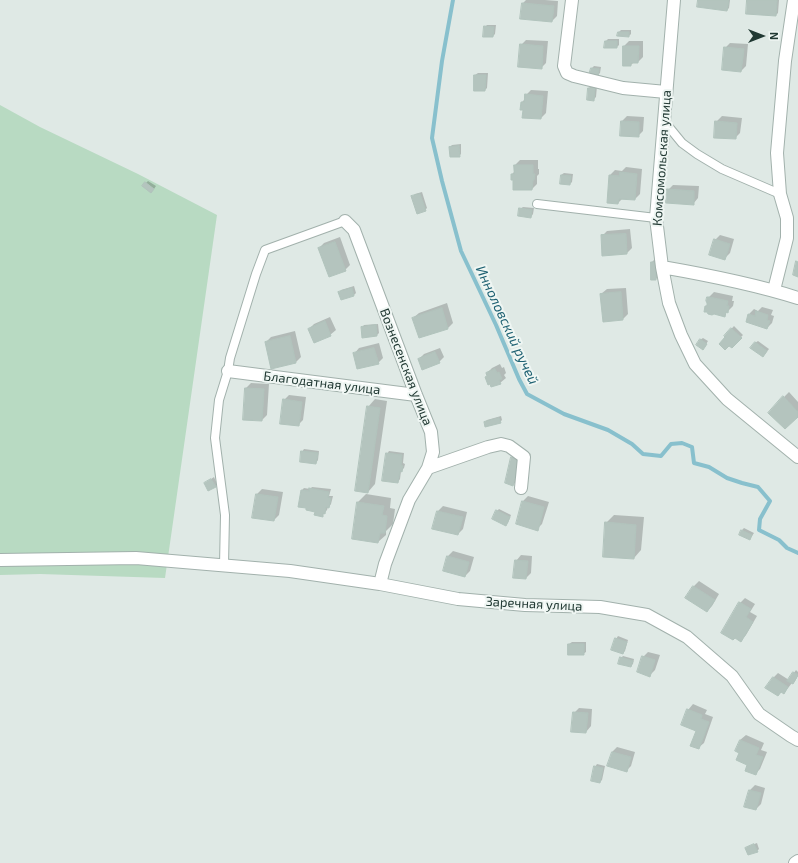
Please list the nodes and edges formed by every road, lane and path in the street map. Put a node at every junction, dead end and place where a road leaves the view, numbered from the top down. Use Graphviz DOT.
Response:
graph roads {
  1 [pos="572,0"];
  2 [pos="674,0"];
  3 [pos="794,0"];
  4 [pos="666,92"];
  5 [pos="664,121"];
  6 [pos="780,194"];
  7 [pos="537,204"];
  8 [pos="656,218"];
  9 [pos="344,221"];
  10 [pos="662,267"];
  11 [pos="774,290"];
  12 [pos="798,298"];
  13 [pos="228,371"];
  14 [pos="416,395"];
  15 [pos="798,457"];
  16 [pos="428,468"];
  17 [pos="521,488"];
  18 [pos="0,560"];
  19 [pos="224,566"];
  20 [pos="380,584"];
  21 [pos="798,740"];
  22 [pos="798,861"];
  23 [pos="795,863"];
  1 -- 4 [label="street"];
  2 -- 4 [label="street, Комсомольская улица"];
  3 -- 6 [label="street"];
  4 -- 5 [label="street, Комсомольская улица"];
  5 -- 6 [label="lane"];
  5 -- 8 [label="street, Комсомольская улица"];
  6 -- 11 [label="street"];
  7 -- 8 [label="lane"];
  8 -- 10 [label="street, Комсомольская улица"];
  9 -- 13 [label="lane"];
  9 -- 14 [label="street, Вознесенская улица"];
  10 -- 11 [label="street"];
  10 -- 15 [label="street, Комсомольская улица"];
  11 -- 12 [label="street"];
  13 -- 14 [label="street, Благодатная улица"];
  13 -- 19 [label="lane"];
  14 -- 16 [label="street, Вознесенская улица"];
  16 -- 17 [label="street"];
  16 -- 20 [label="street, Вознесенская улица"];
  18 -- 19 [label="street, Заречная улица"];
  19 -- 20 [label="street, Заречная улица"];
  20 -- 21 [label="street, Заречная улица"];
  22 -- 23 [label="street"];
}
